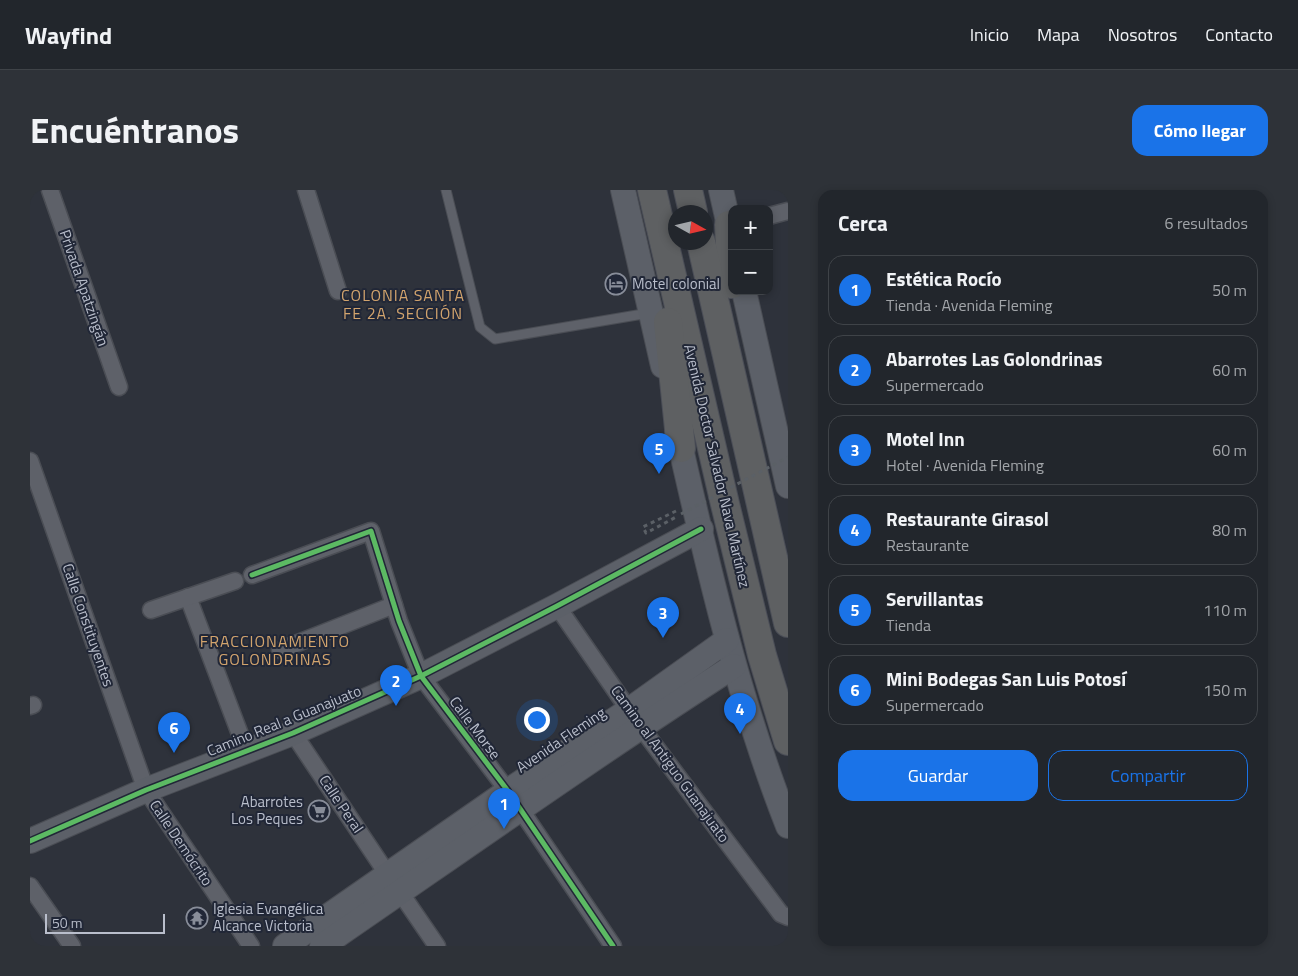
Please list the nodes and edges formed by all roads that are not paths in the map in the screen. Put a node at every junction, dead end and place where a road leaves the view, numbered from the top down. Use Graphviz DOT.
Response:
graph roads {
  1 [pos="50,190"];
  2 [pos="306,190"];
  3 [pos="446,190"];
  4 [pos="623,190"];
  5 [pos="688,190"];
  6 [pos="721,190"];
  7 [pos="654,198"];
  8 [pos="691,205"];
  9 [pos="788,211"];
  10 [pos="773,215"];
  11 [pos="728,218"];
  12 [pos="703,250"];
  13 [pos="338,291"];
  14 [pos="732,295"];
  15 [pos="745,295"];
  16 [pos="650,313"];
  17 [pos="119,387"];
  18 [pos="738,406"];
  19 [pos="681,448"];
  20 [pos="786,450"];
  21 [pos="30,460"];
  22 [pos="788,486"];
  23 [pos="701,529"];
  24 [pos="252,575"];
  25 [pos="235,580"];
  26 [pos="188,598"];
  27 [pos="394,606"];
  28 [pos="557,606"];
  29 [pos="152,610"];
  30 [pos="788,623"];
  31 [pos="727,640"];
  32 [pos="280,650"];
  33 [pos="734,666"];
  34 [pos="420,676"];
  35 [pos="635,718"];
  36 [pos="293,733"];
  37 [pos="788,741"];
  38 [pos="246,750"];
  39 [pos="146,790"];
  40 [pos="513,800"];
  41 [pos="788,826"];
  42 [pos="30,841"];
  43 [pos="394,884"];
  44 [pos="30,886"];
  45 [pos="788,917"];
  46 [pos="72,946"];
  47 [pos="251,946"];
  48 [pos="285,946"];
  49 [pos="322,946"];
  50 [pos="437,946"];
  51 [pos="613,946"];
  1 -- 17 [label="street, Privada Apatzingán"];
  2 -- 13 [label="street"];
  3 -- 16 [label="lane"];
  4 -- 16 [label="street, Avenida Doctor Salvador Nava Martínez"];
  5 -- 8 [label="highway"];
  6 -- 11 [label="street"];
  7 -- 19 [label="highway"];
  7 -- 37 [label="highway, Avenida Doctor Salvador Nava Martínez"];
  9 -- 10 [label="street"];
  12 -- 18 [label="highway"];
  14 -- 18 [label="highway"];
  15 -- 20 [label="street"];
  16 -- 19 [label="street, Avenida Doctor Salvador Nava Martínez"];
  18 -- 30 [label="highway"];
  19 -- 23 [label="street, Avenida Doctor Salvador Nava Martínez"];
  20 -- 22 [label="street"];
  21 -- 39 [label="street, Calle Constituyentes"];
  23 -- 28 [label="street, Camino Real a Guanajuato"];
  23 -- 31 [label="street, Avenida Doctor Salvador Nava Martínez"];
  24 -- 27 [label="street, Calle Morse"];
  25 -- 26 [label="street"];
  26 -- 29 [label="street"];
  26 -- 38 [label="street"];
  27 -- 32 [label="street"];
  27 -- 34 [label="street, Calle Morse"];
  28 -- 34 [label="street, Camino Real a Guanajuato"];
  28 -- 35 [label="street, Camino al Antiguo Guanajuato"];
  31 -- 33 [label="street, Avenida Doctor Salvador Nava Martínez"];
  31 -- 35 [label="street, Avenida Fleming"];
  33 -- 35 [label="street, Avenida Fleming"];
  33 -- 41 [label="street, Avenida Doctor Salvador Nava Martínez"];
  34 -- 36 [label="street, Camino Real a Guanajuato"];
  34 -- 40 [label="street, Calle Morse"];
  35 -- 40 [label="street, Avenida Fleming"];
  35 -- 45 [label="street, Camino al Antiguo Guanajuato"];
  36 -- 38 [label="street, Camino Real a Guanajuato"];
  36 -- 43 [label="street, Calle Peral"];
  38 -- 39 [label="street, Camino Real a Guanajuato"];
  39 -- 42 [label="street, Camino Real a Guanajuato"];
  39 -- 47 [label="street, Calle Demócrito"];
  40 -- 43 [label="street, Avenida Fleming"];
  40 -- 51 [label="street, Calle Morse"];
  43 -- 48 [label="street, Avenida Fleming"];
  43 -- 49 [label="street, Avenida Fleming"];
  43 -- 50 [label="street, Calle Peral"];
  44 -- 46 [label="street"];
}
